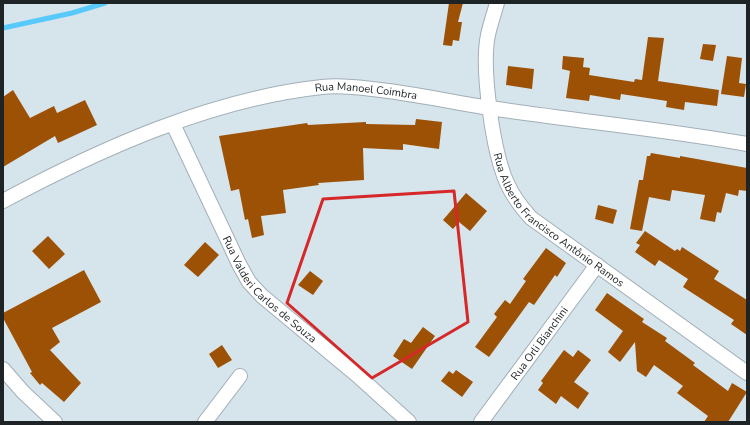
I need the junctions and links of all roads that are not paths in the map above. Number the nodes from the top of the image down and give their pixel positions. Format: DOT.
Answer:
graph roads {
  1 [pos="497,3"];
  2 [pos="490,108"];
  3 [pos="174,124"];
  4 [pos="747,144"];
  5 [pos="3,201"];
  6 [pos="597,265"];
  7 [pos="3,369"];
  8 [pos="747,373"];
  9 [pos="240,376"];
  10 [pos="55,422"];
  11 [pos="205,422"];
  12 [pos="409,422"];
  13 [pos="481,422"];
  1 -- 2 [label="street, Rua Alberto Francisco Antônio Ramos"];
  2 -- 3 [label="street, Rua Manoel Coimbra"];
  2 -- 4 [label="street, Rua Manoel Coimbra"];
  2 -- 6 [label="street, Rua Alberto Francisco Antônio Ramos"];
  3 -- 5 [label="street, Rua Manoel Coimbra"];
  3 -- 12 [label="street, Rua Valderi Carlos de Souza"];
  6 -- 8 [label="street, Rua Alberto Francisco Antônio Ramos"];
  6 -- 13 [label="street, Rua Orli Bianchini"];
  7 -- 10 [label="street"];
  9 -- 11 [label="street"];
}
